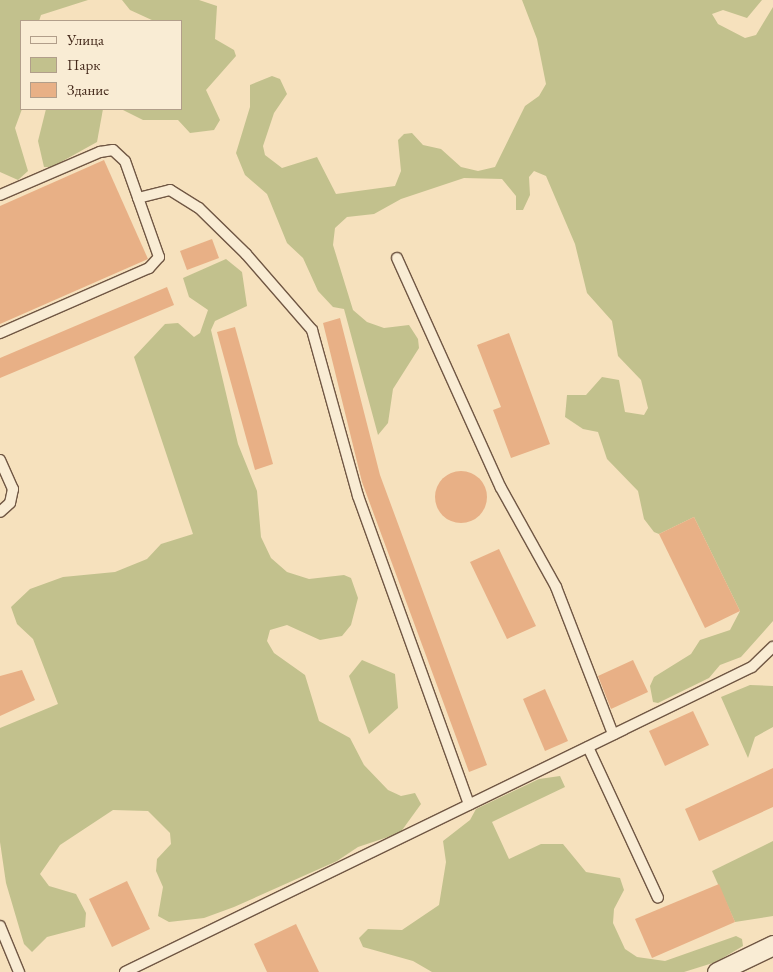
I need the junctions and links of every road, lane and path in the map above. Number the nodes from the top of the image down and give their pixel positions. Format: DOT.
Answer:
graph roads {
  1 [pos="0,195"];
  2 [pos="138,198"];
  3 [pos="397,258"];
  4 [pos="0,333"];
  5 [pos="0,460"];
  6 [pos="0,512"];
  7 [pos="773,647"];
  8 [pos="613,734"];
  9 [pos="588,747"];
  10 [pos="469,805"];
  11 [pos="658,898"];
  12 [pos="0,926"];
  13 [pos="773,945"];
  14 [pos="19,972"];
  15 [pos="125,972"];
  16 [pos="717,972"];
  1 -- 2 [label="lane"];
  2 -- 4 [label="lane"];
  2 -- 10 [label="lane"];
  3 -- 8 [label="lane"];
  5 -- 6 [label="lane"];
  7 -- 8 [label="lane"];
  8 -- 9 [label="lane"];
  9 -- 10 [label="lane"];
  9 -- 11 [label="lane"];
  10 -- 15 [label="lane"];
  12 -- 14 [label="lane"];
  13 -- 16 [label="street"];
}
